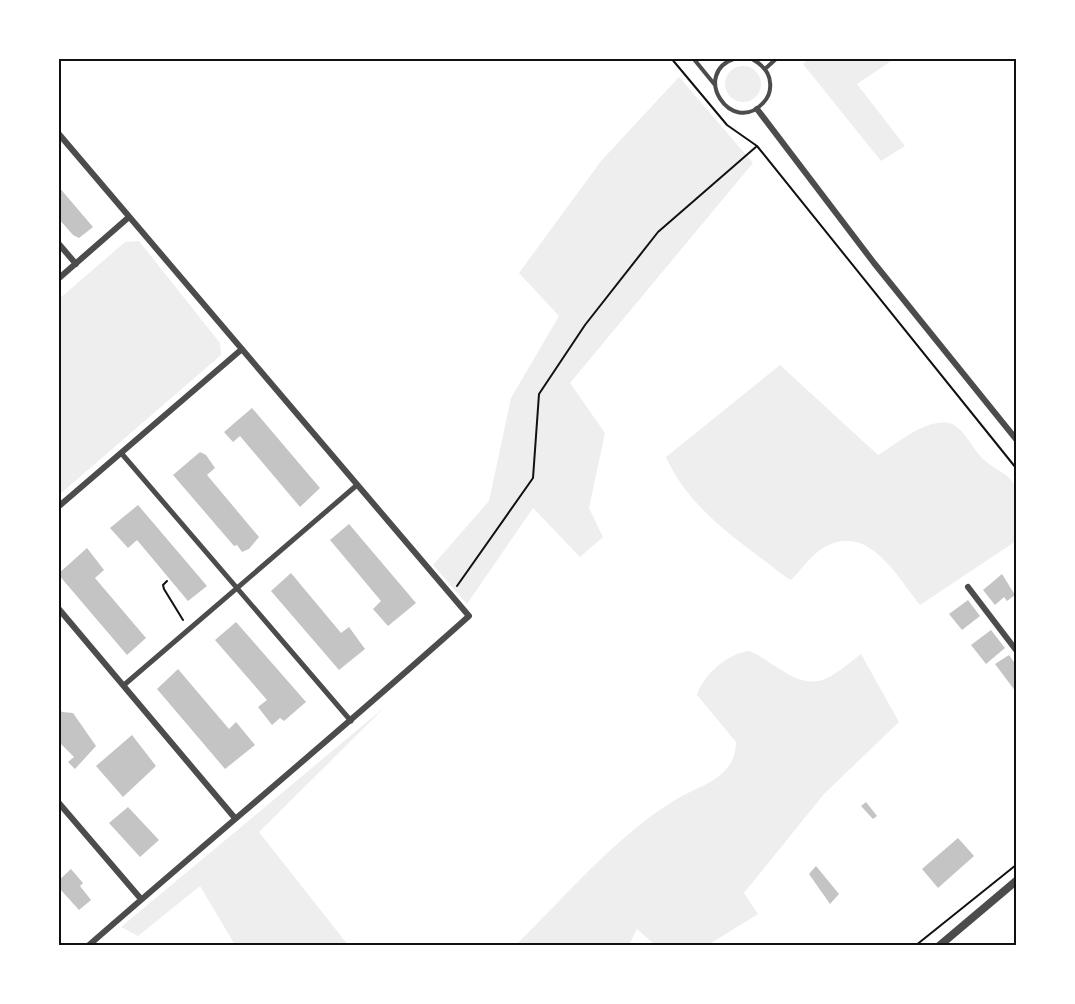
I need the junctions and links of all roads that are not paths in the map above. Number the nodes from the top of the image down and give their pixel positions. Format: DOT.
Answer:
graph roads {
  1 [pos="693,58"];
  2 [pos="736,58"];
  3 [pos="750,58"];
  4 [pos="777,58"];
  5 [pos="756,60"];
  6 [pos="765,69"];
  7 [pos="715,85"];
  8 [pos="757,109"];
  9 [pos="58,133"];
  10 [pos="129,217"];
  11 [pos="58,243"];
  12 [pos="76,264"];
  13 [pos="58,279"];
  14 [pos="242,349"];
  15 [pos="1017,439"];
  16 [pos="122,453"];
  17 [pos="357,485"];
  18 [pos="58,507"];
  19 [pos="968,587"];
  20 [pos="237,588"];
  21 [pos="58,608"];
  22 [pos="1017,650"];
  23 [pos="124,685"];
  24 [pos="351,721"];
  25 [pos="58,802"];
  26 [pos="234,817"];
  27 [pos="1017,881"];
  28 [pos="141,899"];
  29 [pos="88,945"];
  30 [pos="939,945"];
  1 -- 7 [label="lane"];
  2 -- 7 [label="lane"];
  3 -- 5 [label="lane"];
  4 -- 6 [label="lane"];
  5 -- 6 [label="lane"];
  6 -- 8 [label="lane"];
  7 -- 8 [label="lane"];
  8 -- 15 [label="street"];
  9 -- 10 [label="street"];
  10 -- 12 [label="street"];
  10 -- 14 [label="street"];
  11 -- 12 [label="street"];
  12 -- 13 [label="street"];
  14 -- 16 [label="street"];
  14 -- 17 [label="street"];
  16 -- 18 [label="street"];
  16 -- 20 [label="street"];
  17 -- 20 [label="street"];
  17 -- 24 [label="street"];
  19 -- 22 [label="street"];
  20 -- 23 [label="street"];
  20 -- 24 [label="street"];
  21 -- 23 [label="street"];
  23 -- 26 [label="street"];
  24 -- 26 [label="street"];
  25 -- 28 [label="street"];
  26 -- 28 [label="street"];
  27 -- 30 [label="street"];
  28 -- 29 [label="street"];
}
